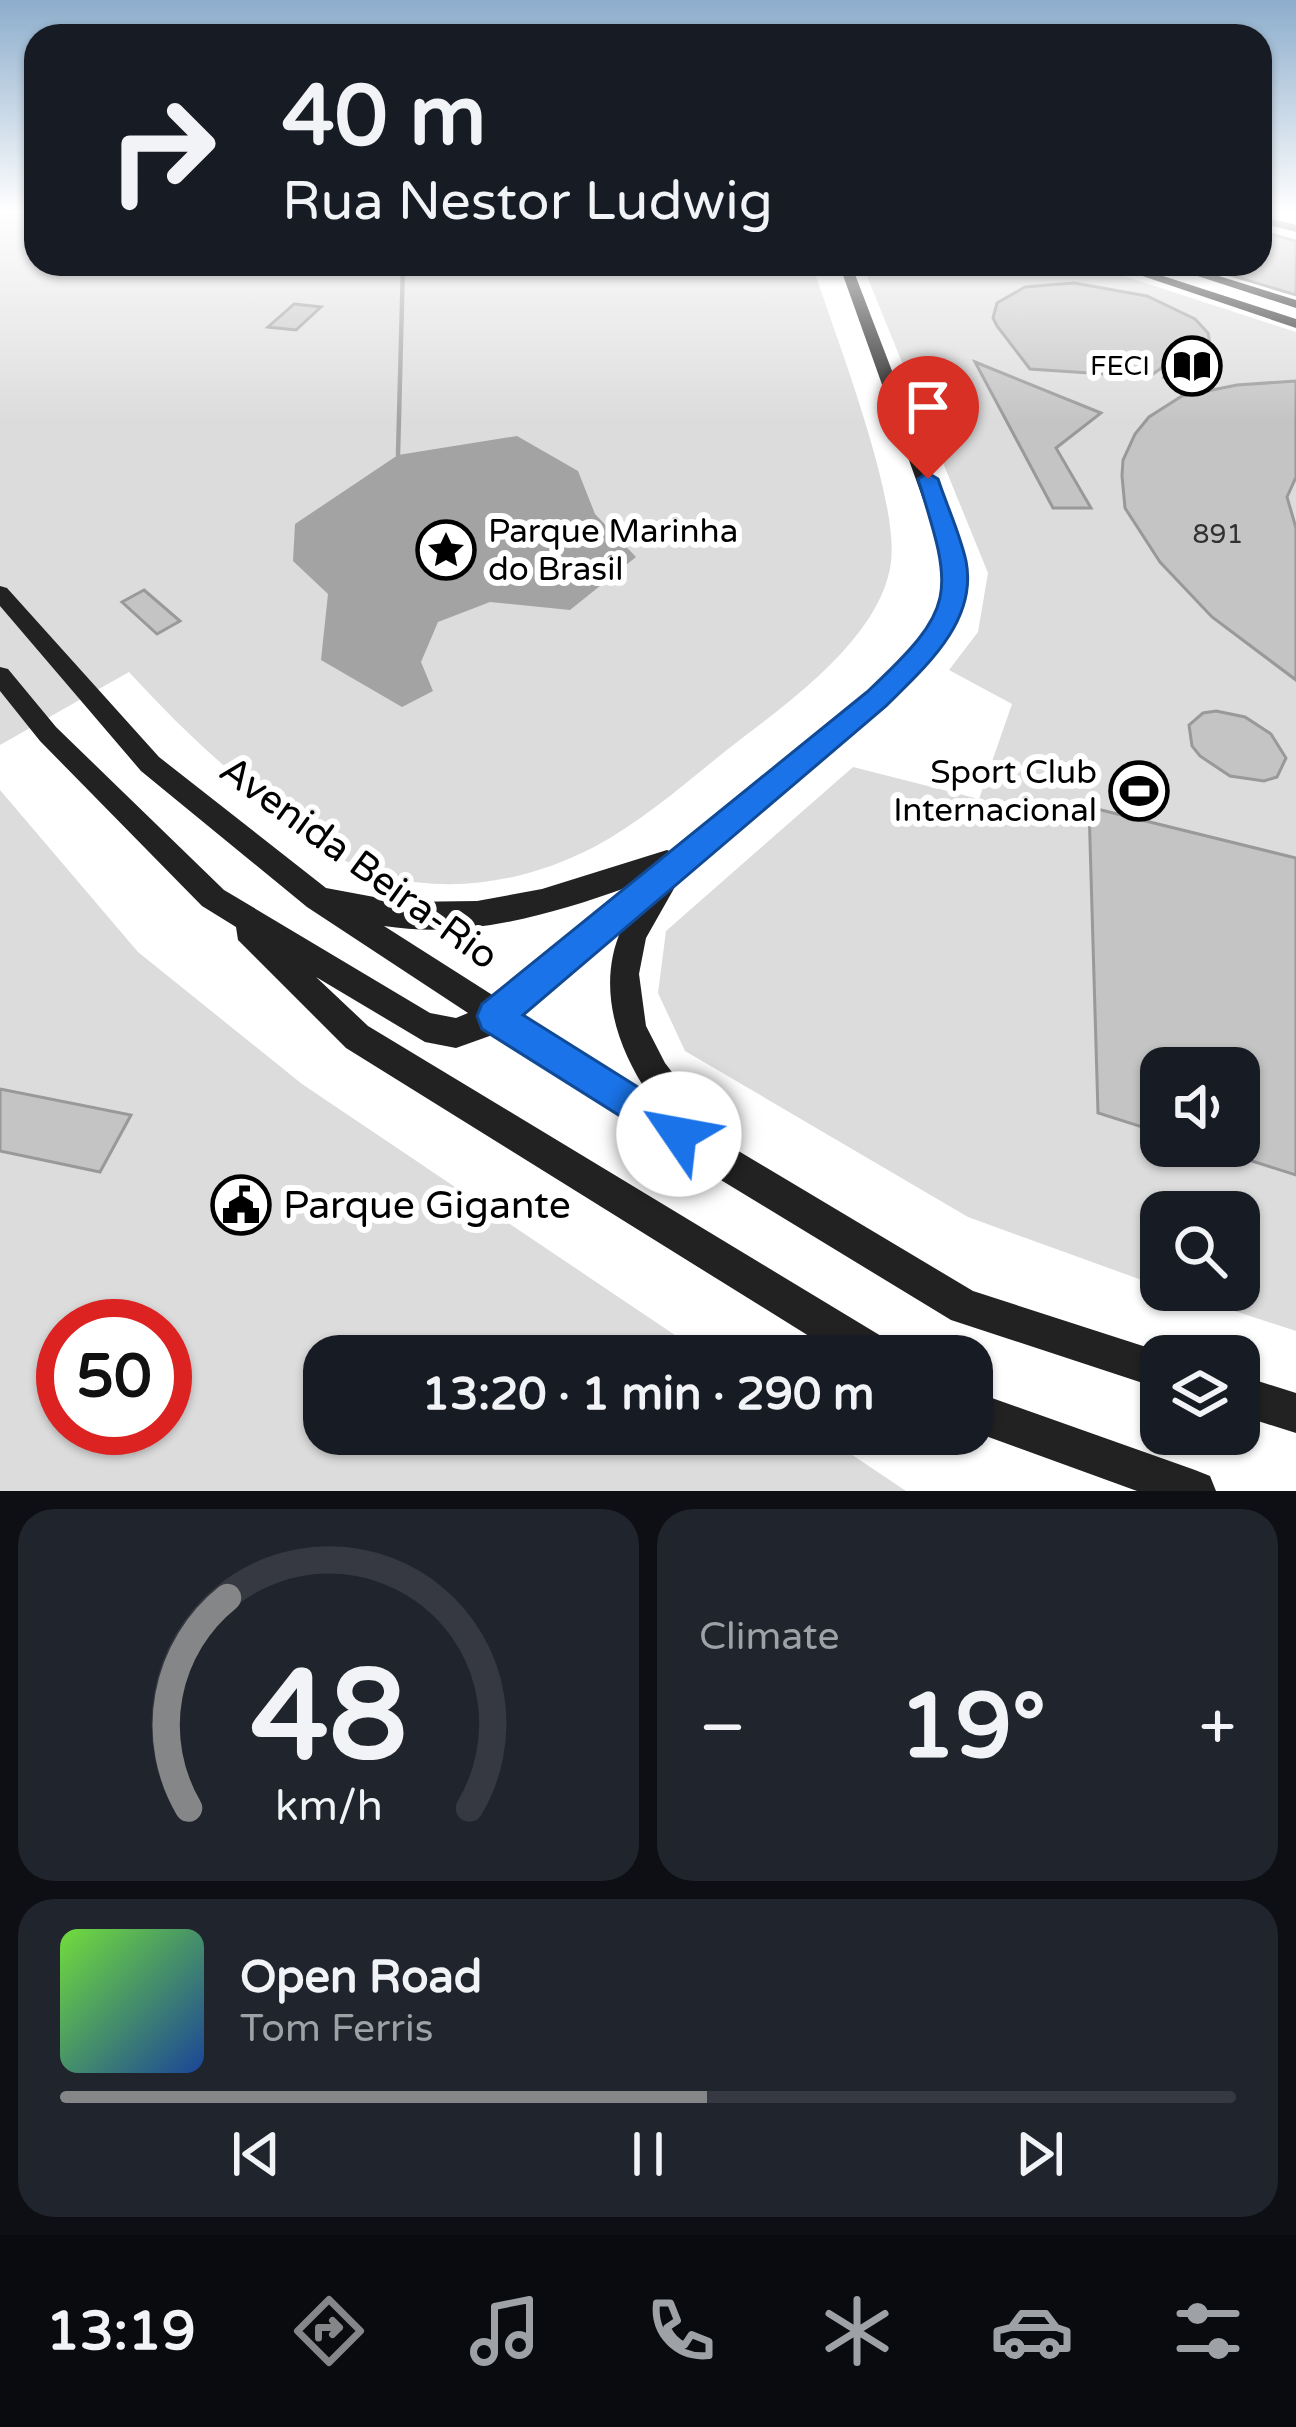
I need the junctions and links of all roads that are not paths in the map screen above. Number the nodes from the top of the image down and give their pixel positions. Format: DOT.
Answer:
graph roads {
  1 [pos="852,283"];
  2 [pos="1170,283"];
  3 [pos="1227,283"];
  4 [pos="1296,304"];
  5 [pos="1296,324"];
  6 [pos="0,593"];
  7 [pos="0,676"];
  8 [pos="681,858"];
  9 [pos="212,897"];
  10 [pos="316,898"];
  11 [pos="494,1016"];
  12 [pos="718,1159"];
  13 [pos="843,1335"];
  14 [pos="1140,1363"];
  15 [pos="1260,1402"];
  16 [pos="1296,1414"];
  17 [pos="993,1419"];
  18 [pos="1195,1491"];
  1 -- 8 [label="main road"];
  2 -- 5 [label="main road"];
  3 -- 4 [label="main road"];
  6 -- 10 [label="main road, Avenida Beira-Rio"];
  7 -- 9 [label="main road"];
  8 -- 10 [label="main road"];
  8 -- 11 [label="main road"];
  8 -- 12 [label="main road"];
  9 -- 11 [label="main road"];
  9 -- 13 [label="main road"];
  10 -- 11 [label="main road, Avenida Beira-Rio"];
  11 -- 12 [label="main road, Avenida Beira-Rio"];
  12 -- 14 [label="main road, Avenida Beira-Rio"];
  15 -- 16 [label="main road"];
  17 -- 18 [label="main road"];
}
